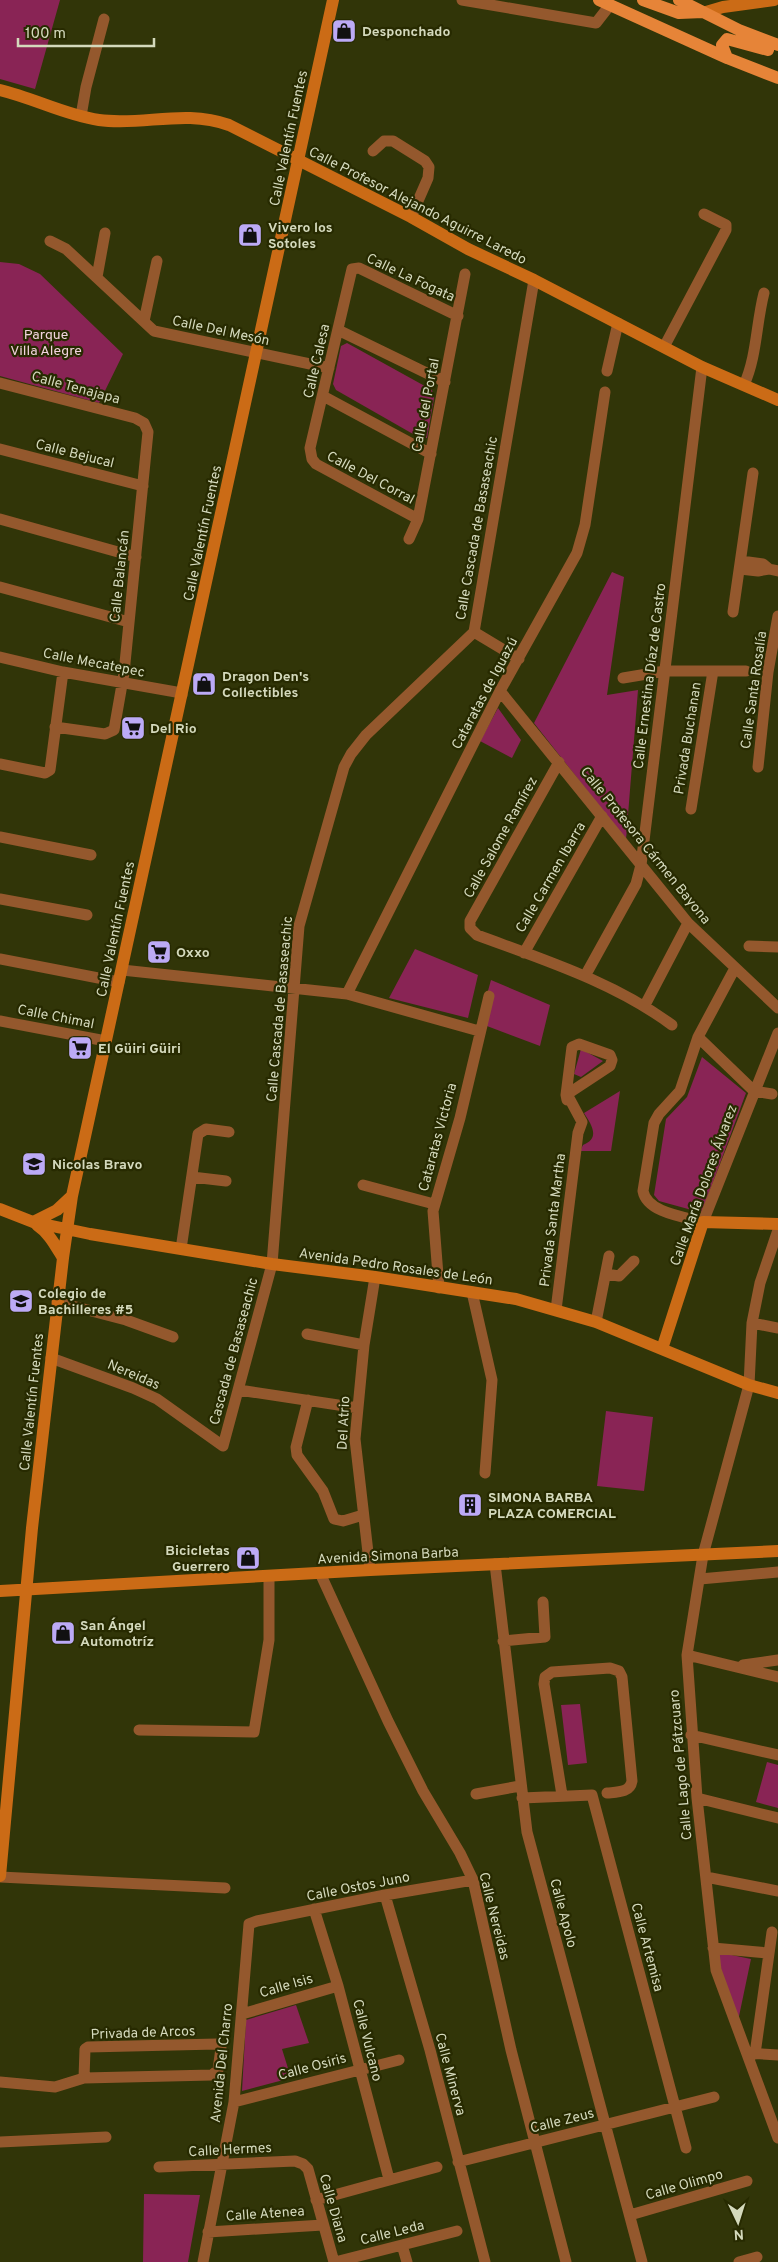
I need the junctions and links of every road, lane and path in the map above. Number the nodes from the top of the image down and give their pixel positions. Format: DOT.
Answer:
graph roads {
  1 [pos="333,0"];
  2 [pos="462,0"];
  3 [pos="643,0"];
  4 [pos="679,0"];
  5 [pos="773,0"];
  6 [pos="605,2"];
  7 [pos="722,4"];
  8 [pos="706,12"];
  9 [pos="104,19"];
  10 [pos="778,45"];
  11 [pos="778,50"];
  12 [pos="728,58"];
  13 [pos="778,78"];
  14 [pos="0,90"];
  15 [pos="81,116"];
  16 [pos="373,151"];
  17 [pos="299,161"];
  18 [pos="704,214"];
  19 [pos="411,217"];
  20 [pos="104,233"];
  21 [pos="50,241"];
  22 [pos="157,261"];
  23 [pos="352,269"];
  24 [pos="465,274"];
  25 [pos="97,278"];
  26 [pos="534,280"];
  27 [pos="764,293"];
  28 [pos="458,316"];
  29 [pos="144,321"];
  30 [pos="618,323"];
  31 [pos="338,330"];
  32 [pos="664,347"];
  33 [pos="257,353"];
  34 [pos="702,367"];
  35 [pos="329,368"];
  36 [pos="607,371"];
  37 [pos="445,382"];
  38 [pos="0,383"];
  39 [pos="744,385"];
  40 [pos="605,392"];
  41 [pos="323,396"];
  42 [pos="778,400"];
  43 [pos="144,423"];
  44 [pos="0,449"];
  45 [pos="431,454"];
  46 [pos="312,459"];
  47 [pos="753,474"];
  48 [pos="143,486"];
  49 [pos="0,518"];
  50 [pos="418,519"];
  51 [pos="409,539"];
  52 [pos="136,557"];
  53 [pos="740,565"];
  54 [pos="773,570"];
  55 [pos="0,587"];
  56 [pos="733,612"];
  57 [pos="778,616"];
  58 [pos="130,622"];
  59 [pos="474,632"];
  60 [pos="0,657"];
  61 [pos="519,659"];
  62 [pos="713,671"];
  63 [pos="746,671"];
  64 [pos="63,672"];
  65 [pos="665,672"];
  66 [pos="773,672"];
  67 [pos="623,678"];
  68 [pos="121,683"];
  69 [pos="500,692"];
  70 [pos="182,695"];
  71 [pos="55,727"];
  72 [pos="560,762"];
  73 [pos="0,764"];
  74 [pos="758,767"];
  75 [pos="691,809"];
  76 [pos="602,816"];
  77 [pos="0,837"];
  78 [pos="91,855"];
  79 [pos="641,865"];
  80 [pos="0,899"];
  81 [pos="87,915"];
  82 [pos="688,923"];
  83 [pos="750,946"];
  84 [pos="778,947"];
  85 [pos="524,953"];
  86 [pos="0,959"];
  87 [pos="735,968"];
  88 [pos="120,976"];
  89 [pos="585,976"];
  90 [pos="296,988"];
  91 [pos="347,994"];
  92 [pos="489,996"];
  93 [pos="645,1005"];
  94 [pos="778,1008"];
  95 [pos="0,1021"];
  96 [pos="672,1025"];
  97 [pos="479,1031"];
  98 [pos="778,1033"];
  99 [pos="698,1037"];
  100 [pos="106,1041"];
  101 [pos="754,1091"];
  102 [pos="566,1094"];
  103 [pos="772,1094"];
  104 [pos="229,1132"];
  105 [pos="192,1177"];
  106 [pos="226,1181"];
  107 [pos="363,1185"];
  108 [pos="72,1200"];
  109 [pos="434,1204"];
  110 [pos="0,1209"];
  111 [pos="33,1222"];
  112 [pos="703,1222"];
  113 [pos="778,1224"];
  114 [pos="67,1230"];
  115 [pos="778,1230"];
  116 [pos="90,1234"];
  117 [pos="181,1249"];
  118 [pos="609,1256"];
  119 [pos="63,1258"];
  120 [pos="634,1262"];
  121 [pos="272,1264"];
  122 [pos="606,1274"];
  123 [pos="374,1277"];
  124 [pos="439,1288"];
  125 [pos="472,1292"];
  126 [pos="58,1302"];
  127 [pos="556,1310"];
  128 [pos="596,1322"];
  129 [pos="752,1323"];
  130 [pos="778,1328"];
  131 [pos="307,1334"];
  132 [pos="173,1337"];
  133 [pos="364,1345"];
  134 [pos="662,1350"];
  135 [pos="52,1358"];
  136 [pos="749,1385"];
  137 [pos="238,1390"];
  138 [pos="778,1393"];
  139 [pos="308,1400"];
  140 [pos="358,1408"];
  141 [pos="222,1446"];
  142 [pos="484,1473"];
  143 [pos="363,1515"];
  144 [pos="778,1551"];
  145 [pos="703,1554"];
  146 [pos="495,1564"];
  147 [pos="370,1570"];
  148 [pos="778,1572"];
  149 [pos="320,1573"];
  150 [pos="269,1576"];
  151 [pos="700,1578"];
  152 [pos="26,1590"];
  153 [pos="0,1591"];
  154 [pos="543,1602"];
  155 [pos="504,1641"];
  156 [pos="687,1655"];
  157 [pos="778,1660"];
  158 [pos="735,1666"];
  159 [pos="778,1677"];
  160 [pos="139,1730"];
  161 [pos="691,1734"];
  162 [pos="778,1754"];
  163 [pos="521,1792"];
  164 [pos="607,1793"];
  165 [pos="476,1794"];
  166 [pos="562,1795"];
  167 [pos="697,1798"];
  168 [pos="778,1818"];
  169 [pos="0,1876"];
  170 [pos="706,1877"];
  171 [pos="473,1880"];
  172 [pos="225,1888"];
  173 [pos="778,1891"];
  174 [pos="385,1895"];
  175 [pos="314,1909"];
  176 [pos="249,1924"];
  177 [pos="772,1932"];
  178 [pos="713,1948"];
  179 [pos="768,1953"];
  180 [pos="338,1986"];
  181 [pos="242,2014"];
  182 [pos="752,2054"];
  183 [pos="778,2055"];
  184 [pos="399,2060"];
  185 [pos="359,2069"];
  186 [pos="84,2078"];
  187 [pos="0,2082"];
  188 [pos="714,2097"];
  189 [pos="234,2102"];
  190 [pos="674,2107"];
  191 [pos="606,2125"];
  192 [pos="777,2130"];
  193 [pos="106,2137"];
  194 [pos="0,2142"];
  195 [pos="534,2142"];
  196 [pos="686,2148"];
  197 [pos="458,2162"];
  198 [pos="222,2164"];
  199 [pos="303,2164"];
  200 [pos="159,2167"];
  201 [pos="437,2167"];
  202 [pos="390,2179"];
  203 [pos="747,2181"];
  204 [pos="316,2200"];
  205 [pos="630,2215"];
  206 [pos="323,2225"];
  207 [pos="457,2231"];
  208 [pos="208,2232"];
  209 [pos="402,2245"];
  210 [pos="757,2257"];
  211 [pos="203,2262"];
  212 [pos="334,2262"];
  213 [pos="407,2262"];
  214 [pos="485,2262"];
  215 [pos="566,2262"];
  216 [pos="642,2262"];
  217 [pos="739,2262"];
  1 -- 17 [label="street, Calle Valentín Fuentes"];
  2 -- 6 [label="street"];
  3 -- 8 [label="main road"];
  4 -- 8 [label="main road"];
  5 -- 7 [label="street"];
  6 -- 12 [label="main road"];
  7 -- 8 [label="street"];
  8 -- 10 [label="main road"];
  9 -- 15 [label="street"];
  11 -- 12 [label="main road"];
  12 -- 13 [label="main road"];
  14 -- 15 [label="street, Calle Profesor Alejando Aguirre Laredo"];
  15 -- 17 [label="street, Calle Profesor Alejando Aguirre Laredo"];
  16 -- 19 [label="street"];
  17 -- 19 [label="street, Calle Profesor Alejando Aguirre Laredo"];
  17 -- 33 [label="street, Calle Valentín Fuentes"];
  18 -- 32 [label="street"];
  19 -- 26 [label="street, Calle Profesor Alejando Aguirre Laredo"];
  20 -- 25 [label="street"];
  21 -- 25 [label="street, Calle Del Mesón"];
  22 -- 29 [label="street"];
  23 -- 28 [label="street, Calle La Fogata"];
  23 -- 31 [label="street, Calle Calesa"];
  24 -- 28 [label="street, Calle del Portal"];
  25 -- 29 [label="street, Calle Del Mesón"];
  26 -- 30 [label="street, Calle Profesor Alejando Aguirre Laredo"];
  26 -- 59 [label="street, Calle Cascada de Basaseachic"];
  27 -- 39 [label="street"];
  28 -- 37 [label="street, Calle del Portal"];
  29 -- 33 [label="street, Calle Del Mesón"];
  30 -- 32 [label="street, Calle Profesor Alejando Aguirre Laredo"];
  30 -- 36 [label="street"];
  31 -- 35 [label="street, Calle Calesa"];
  31 -- 37 [label="street"];
  32 -- 34 [label="street, Calle Profesor Alejando Aguirre Laredo"];
  33 -- 35 [label="street, Calle Del Mesón"];
  33 -- 70 [label="street, Calle Valentín Fuentes"];
  34 -- 39 [label="street, Calle Profesor Alejando Aguirre Laredo"];
  34 -- 65 [label="street, Calle Ernestina Díaz de Castro"];
  35 -- 41 [label="street, Calle Calesa"];
  37 -- 45 [label="street, Calle del Portal"];
  38 -- 43 [label="street, Calle Tenajapa"];
  39 -- 42 [label="street, Calle Profesor Alejando Aguirre Laredo"];
  40 -- 61 [label="street, Cataratas de Iguazú"];
  41 -- 45 [label="street"];
  41 -- 46 [label="street, Calle Calesa"];
  43 -- 48 [label="street, Calle Balancán"];
  44 -- 48 [label="street, Calle Bejucal"];
  45 -- 50 [label="street, Calle del Portal"];
  46 -- 50 [label="street, Calle Del Corral"];
  47 -- 53 [label="street"];
  48 -- 52 [label="street, Calle Balancán"];
  49 -- 52 [label="street"];
  50 -- 51 [label="street, Calle del Portal"];
  52 -- 58 [label="street, Calle Balancán"];
  53 -- 54 [label="street"];
  53 -- 56 [label="street"];
  55 -- 58 [label="street"];
  57 -- 66 [label="street, Calle Santa Rosalía"];
  58 -- 68 [label="street, Calle Balancán"];
  59 -- 61 [label="street"];
  59 -- 90 [label="street, Calle Cascada de Basaseachic"];
  60 -- 64 [label="street, Calle Mecatepec"];
  61 -- 69 [label="street, Cataratas de Iguazú"];
  62 -- 63 [label="street"];
  62 -- 65 [label="street"];
  62 -- 75 [label="street, Privada Buchanan"];
  64 -- 68 [label="street, Calle Mecatepec"];
  64 -- 71 [label="street"];
  65 -- 67 [label="street"];
  65 -- 79 [label="street, Calle Ernestina Díaz de Castro"];
  66 -- 74 [label="street, Calle Santa Rosalía"];
  68 -- 70 [label="street, Calle Mecatepec"];
  68 -- 71 [label="street, Calle Balancán"];
  69 -- 72 [label="street, Calle Profesora Cármen Bayona"];
  69 -- 91 [label="street, Cataratas de Iguazú"];
  70 -- 88 [label="street, Calle Valentín Fuentes"];
  71 -- 73 [label="street"];
  72 -- 76 [label="street, Calle Profesora Cármen Bayona"];
  72 -- 85 [label="street, Calle Salome Ramírez"];
  76 -- 79 [label="street, Calle Profesora Cármen Bayona"];
  76 -- 85 [label="street, Calle Carmen Ibarra"];
  77 -- 78 [label="street"];
  79 -- 82 [label="street, Calle Profesora Cármen Bayona"];
  79 -- 89 [label="street, Calle Ernestina Díaz de Castro"];
  80 -- 81 [label="street"];
  82 -- 87 [label="street, Calle Profesora Cármen Bayona"];
  82 -- 93 [label="street"];
  83 -- 84 [label="street"];
  85 -- 89 [label="street"];
  86 -- 88 [label="street"];
  87 -- 94 [label="street, Calle Profesora Cármen Bayona"];
  87 -- 99 [label="street"];
  88 -- 90 [label="street"];
  88 -- 100 [label="street, Calle Valentín Fuentes"];
  89 -- 93 [label="street"];
  90 -- 91 [label="street"];
  90 -- 121 [label="street, Calle Cascada de Basaseachic"];
  91 -- 97 [label="street"];
  92 -- 97 [label="street, Cataratas Victoria"];
  93 -- 96 [label="street"];
  95 -- 100 [label="street, Calle Chimal"];
  97 -- 109 [label="street, Cataratas Victoria"];
  98 -- 101 [label="street, Calle María Dolores Álvarez"];
  99 -- 101 [label="street"];
  99 -- 112 [label="street"];
  100 -- 108 [label="street, Calle Valentín Fuentes"];
  101 -- 103 [label="street"];
  101 -- 112 [label="street, Calle María Dolores Álvarez"];
  102 -- 102 [label="street"];
  102 -- 127 [label="street, Privada Santa Martha"];
  104 -- 105 [label="street"];
  105 -- 106 [label="street"];
  105 -- 117 [label="street"];
  107 -- 109 [label="street"];
  108 -- 111 [label="street"];
  108 -- 114 [label="street, Calle Valentín Fuentes"];
  108 -- 116 [label="street"];
  109 -- 124 [label="street, Cataratas Victoria"];
  110 -- 111 [label="street, Avenida Pedro Rosales de León"];
  111 -- 114 [label="street, Avenida Pedro Rosales de León"];
  111 -- 119 [label="street"];
  112 -- 113 [label="street"];
  112 -- 134 [label="street, Calle María Dolores Álvarez"];
  114 -- 116 [label="street, Avenida Pedro Rosales de León"];
  114 -- 119 [label="street, Calle Valentín Fuentes"];
  115 -- 129 [label="street, Calle Lago de Pátzcuaro"];
  116 -- 117 [label="street, Avenida Pedro Rosales de León"];
  117 -- 121 [label="street, Avenida Pedro Rosales de León"];
  118 -- 122 [label="street"];
  119 -- 126 [label="street, Calle Valentín Fuentes"];
  120 -- 122 [label="street"];
  121 -- 123 [label="street, Avenida Pedro Rosales de León"];
  121 -- 137 [label="street, Cascada de Basaseachic"];
  122 -- 128 [label="street"];
  123 -- 124 [label="street, Avenida Pedro Rosales de León"];
  123 -- 133 [label="street, Del Atrio"];
  124 -- 125 [label="street, Avenida Pedro Rosales de León"];
  125 -- 127 [label="street, Avenida Pedro Rosales de León"];
  125 -- 142 [label="street"];
  126 -- 132 [label="street"];
  126 -- 135 [label="street, Calle Valentín Fuentes"];
  127 -- 128 [label="street, Avenida Pedro Rosales de León"];
  128 -- 134 [label="street, Avenida Pedro Rosales de León"];
  129 -- 130 [label="street"];
  129 -- 136 [label="street, Calle Lago de Pátzcuaro"];
  131 -- 133 [label="street"];
  133 -- 140 [label="street, Del Atrio"];
  134 -- 136 [label="street, Avenida Pedro Rosales de León"];
  135 -- 141 [label="street, Nereidas"];
  135 -- 152 [label="street, Calle Valentín Fuentes"];
  136 -- 138 [label="street, Avenida Pedro Rosales de León"];
  136 -- 145 [label="street, Calle Lago de Pátzcuaro"];
  137 -- 139 [label="street"];
  137 -- 141 [label="street, Cascada de Basaseachic"];
  139 -- 140 [label="street"];
  139 -- 143 [label="street"];
  140 -- 143 [label="street, Del Atrio"];
  143 -- 147 [label="street, Del Atrio"];
  144 -- 145 [label="street, Avenida Simona Barba"];
  145 -- 146 [label="street, Avenida Simona Barba"];
  145 -- 151 [label="street, Calle Lago de Pátzcuaro"];
  146 -- 147 [label="street, Avenida Simona Barba"];
  146 -- 155 [label="street, Calle Apolo"];
  147 -- 149 [label="street, Avenida Simona Barba"];
  148 -- 151 [label="street"];
  149 -- 150 [label="street, Avenida Simona Barba"];
  149 -- 171 [label="street, Calle Nereidas"];
  150 -- 152 [label="street, Avenida Simona Barba"];
  150 -- 160 [label="street"];
  151 -- 156 [label="street, Calle Lago de Pátzcuaro"];
  152 -- 153 [label="street, Avenida Simona Barba"];
  152 -- 169 [label="street, Calle Valentín Fuentes"];
  154 -- 155 [label="street"];
  155 -- 163 [label="street, Calle Apolo"];
  156 -- 158 [label="street"];
  156 -- 161 [label="street, Calle Lago de Pátzcuaro"];
  157 -- 158 [label="street"];
  158 -- 159 [label="street"];
  161 -- 162 [label="street"];
  161 -- 167 [label="street, Calle Lago de Pátzcuaro"];
  163 -- 165 [label="street"];
  163 -- 166 [label="street"];
  163 -- 191 [label="street, Calle Apolo"];
  164 -- 166 [label="street"];
  166 -- 190 [label="street, Calle Artemisa"];
  167 -- 168 [label="street"];
  167 -- 170 [label="street, Calle Lago de Pátzcuaro"];
  169 -- 172 [label="street"];
  170 -- 173 [label="street"];
  170 -- 178 [label="street, Calle Lago de Pátzcuaro"];
  171 -- 174 [label="street, Calle Ostos Juno"];
  171 -- 195 [label="street, Calle Nereidas"];
  174 -- 175 [label="street, Calle Ostos Juno"];
  174 -- 197 [label="street, Calle Minerva"];
  175 -- 176 [label="street, Calle Ostos Juno"];
  175 -- 180 [label="street, Calle Vulcano"];
  176 -- 181 [label="street, Avenida Del Charro"];
  177 -- 179 [label="street"];
  178 -- 179 [label="street"];
  178 -- 182 [label="street, Calle Lago de Pátzcuaro"];
  179 -- 182 [label="street"];
  180 -- 181 [label="street, Calle Isis"];
  180 -- 185 [label="street, Calle Vulcano"];
  181 -- 189 [label="street, Avenida Del Charro"];
  182 -- 183 [label="street"];
  182 -- 192 [label="street, Calle Lago de Pátzcuaro"];
  184 -- 185 [label="street, Calle Osiris"];
  185 -- 189 [label="street, Calle Osiris"];
  185 -- 202 [label="street, Calle Vulcano"];
  186 -- 186 [label="street, Privada de Arcos"];
  186 -- 187 [label="street, Privada de Arcos"];
  188 -- 190 [label="street, Calle Zeus"];
  189 -- 198 [label="street, Avenida Del Charro"];
  190 -- 191 [label="street, Calle Zeus"];
  190 -- 196 [label="street, Calle Artemisa"];
  191 -- 195 [label="street, Calle Zeus"];
  191 -- 205 [label="street, Calle Apolo"];
  193 -- 194 [label="street"];
  195 -- 197 [label="street, Calle Zeus"];
  195 -- 215 [label="street, Calle Nereidas"];
  197 -- 214 [label="street, Calle Minerva"];
  198 -- 199 [label="street, Calle Hermes"];
  198 -- 200 [label="street, Calle Hermes"];
  198 -- 208 [label="street, Avenida Del Charro"];
  199 -- 204 [label="street, Calle Diana"];
  201 -- 202 [label="street"];
  202 -- 204 [label="street"];
  203 -- 205 [label="street, Calle Olimpo"];
  204 -- 206 [label="street, Calle Diana"];
  205 -- 216 [label="street, Calle Apolo"];
  206 -- 208 [label="street, Calle Atenea"];
  206 -- 212 [label="street, Calle Diana"];
  207 -- 209 [label="street, Calle Leda"];
  208 -- 211 [label="street, Avenida Del Charro"];
  209 -- 212 [label="street, Calle Leda"];
  209 -- 213 [label="street"];
  210 -- 217 [label="street"];
}
